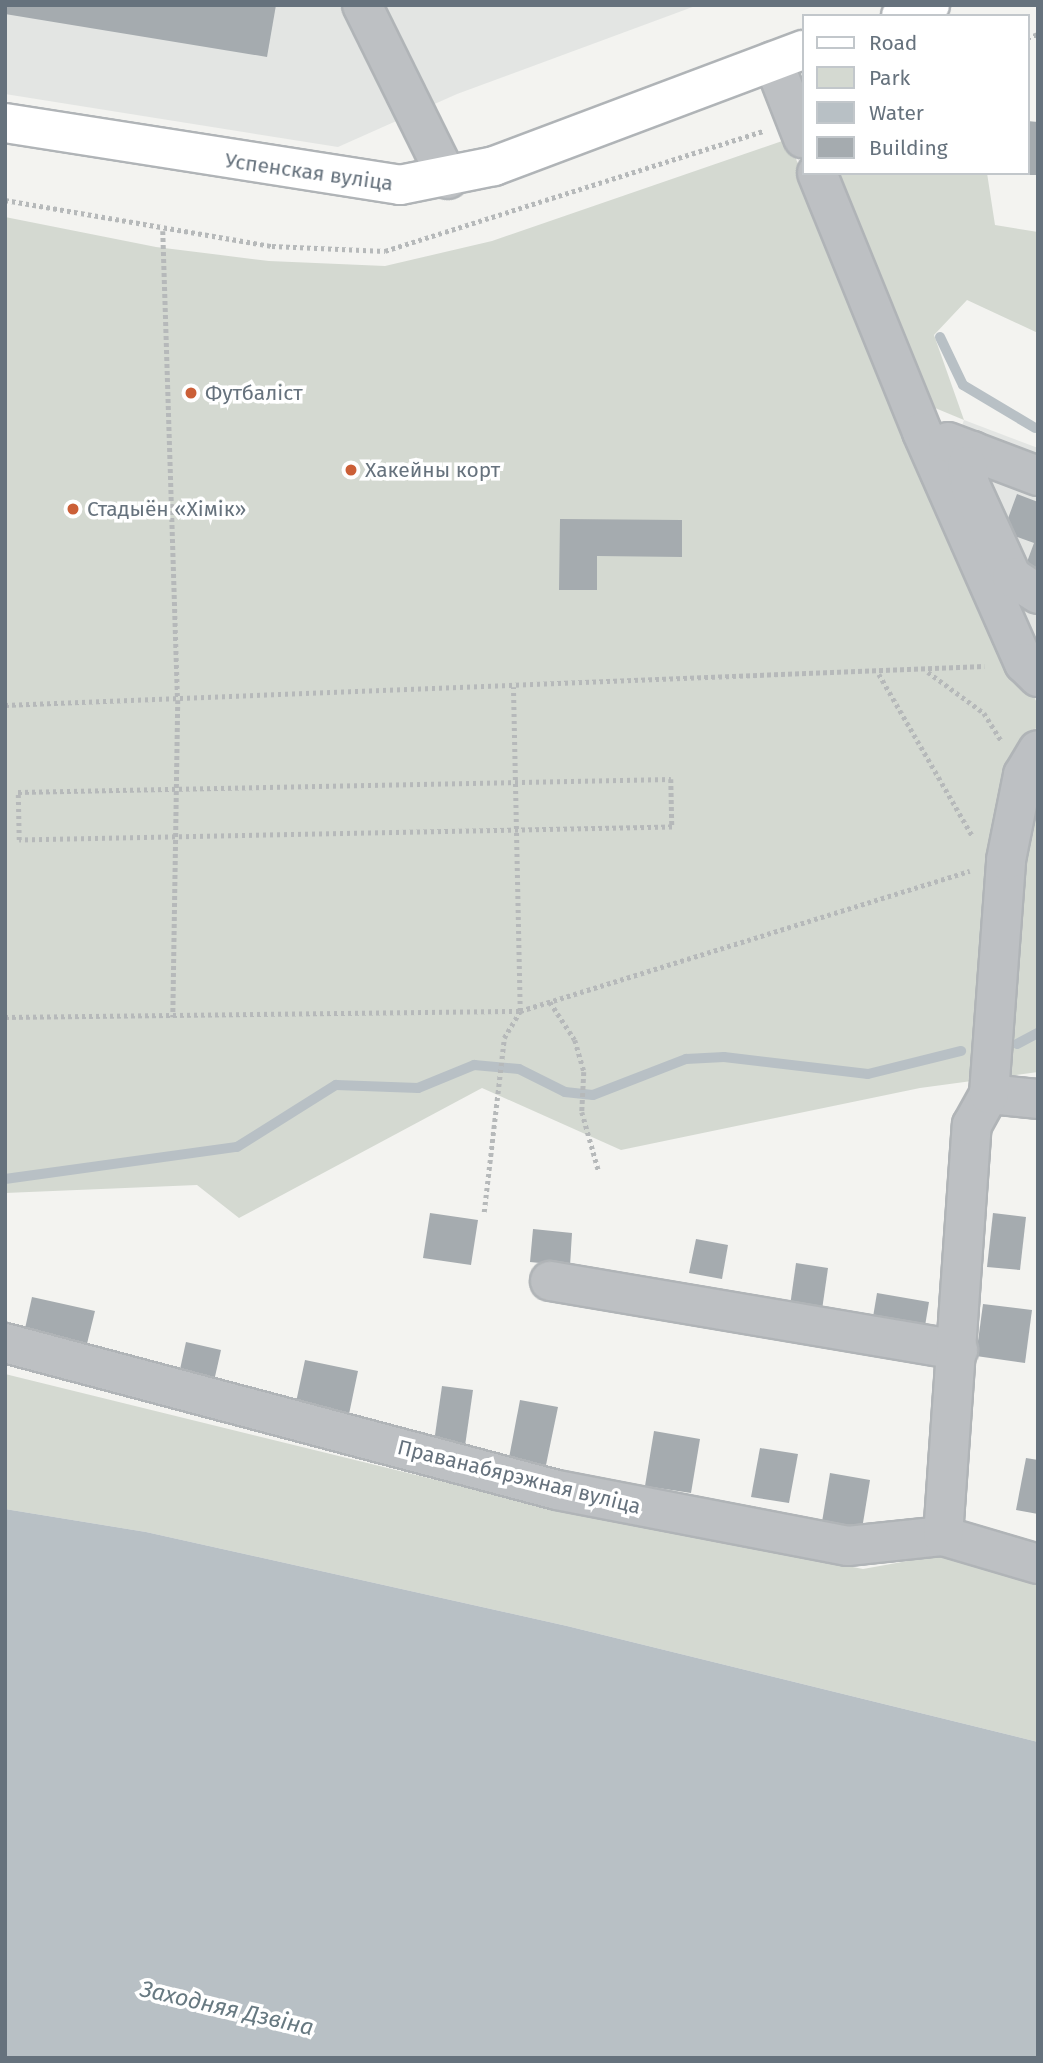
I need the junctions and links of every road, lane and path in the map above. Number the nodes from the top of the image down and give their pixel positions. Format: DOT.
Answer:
graph roads {
  1 [pos="362,5"];
  2 [pos="930,5"];
  3 [pos="906,14"];
  4 [pos="788,56"];
  5 [pos="5,123"];
  6 [pos="802,133"];
  7 [pos="818,175"];
  8 [pos="447,179"];
  9 [pos="5,200"];
  10 [pos="922,432"];
  11 [pos="973,452"];
  12 [pos="1038,475"];
  13 [pos="1038,594"];
  14 [pos="1033,669"];
  15 [pos="927,672"];
  16 [pos="879,674"];
  17 [pos="513,687"];
  18 [pos="178,700"];
  19 [pos="5,705"];
  20 [pos="1031,763"];
  21 [pos="515,782"];
  22 [pos="176,789"];
  23 [pos="517,831"];
  24 [pos="176,837"];
  25 [pos="997,862"];
  26 [pos="550,1002"];
  27 [pos="520,1011"];
  28 [pos="5,1017"];
  29 [pos="173,1017"];
  30 [pos="989,1094"];
  31 [pos="1038,1099"];
  32 [pos="600,1172"];
  33 [pos="484,1212"];
  34 [pos="550,1280"];
  35 [pos="5,1343"];
  36 [pos="958,1350"];
  37 [pos="943,1536"];
  38 [pos="1038,1564"];
  1 -- 8 [label="street"];
  2 -- 3 [label="main road"];
  4 -- 6 [label="street"];
  4 -- 8 [label="main road, Успенская вуліца"];
  5 -- 8 [label="main road, Успенская вуліца"];
  7 -- 10 [label="street"];
  9 -- 18 [label="path"];
  10 -- 11 [label="street"];
  10 -- 14 [label="street"];
  11 -- 12 [label="street"];
  11 -- 13 [label="street"];
  14 -- 15 [label="path"];
  15 -- 16 [label="path"];
  15 -- 20 [label="path"];
  16 -- 17 [label="path"];
  16 -- 25 [label="path"];
  17 -- 18 [label="path"];
  17 -- 21 [label="path"];
  18 -- 19 [label="path"];
  18 -- 22 [label="path"];
  20 -- 25 [label="street"];
  21 -- 22 [label="path"];
  21 -- 23 [label="path"];
  21 -- 23 [label="path"];
  22 -- 24 [label="path"];
  22 -- 24 [label="path"];
  23 -- 24 [label="path"];
  23 -- 27 [label="path"];
  24 -- 29 [label="path"];
  25 -- 26 [label="path"];
  25 -- 30 [label="street"];
  26 -- 27 [label="path"];
  26 -- 32 [label="path"];
  27 -- 29 [label="path"];
  27 -- 33 [label="path"];
  28 -- 29 [label="path"];
  30 -- 31 [label="street"];
  30 -- 36 [label="street"];
  34 -- 36 [label="street"];
  35 -- 37 [label="street, Праванабярэжная вуліца"];
  36 -- 37 [label="street"];
  37 -- 38 [label="street, Праванабярэжная вуліца"];
}
